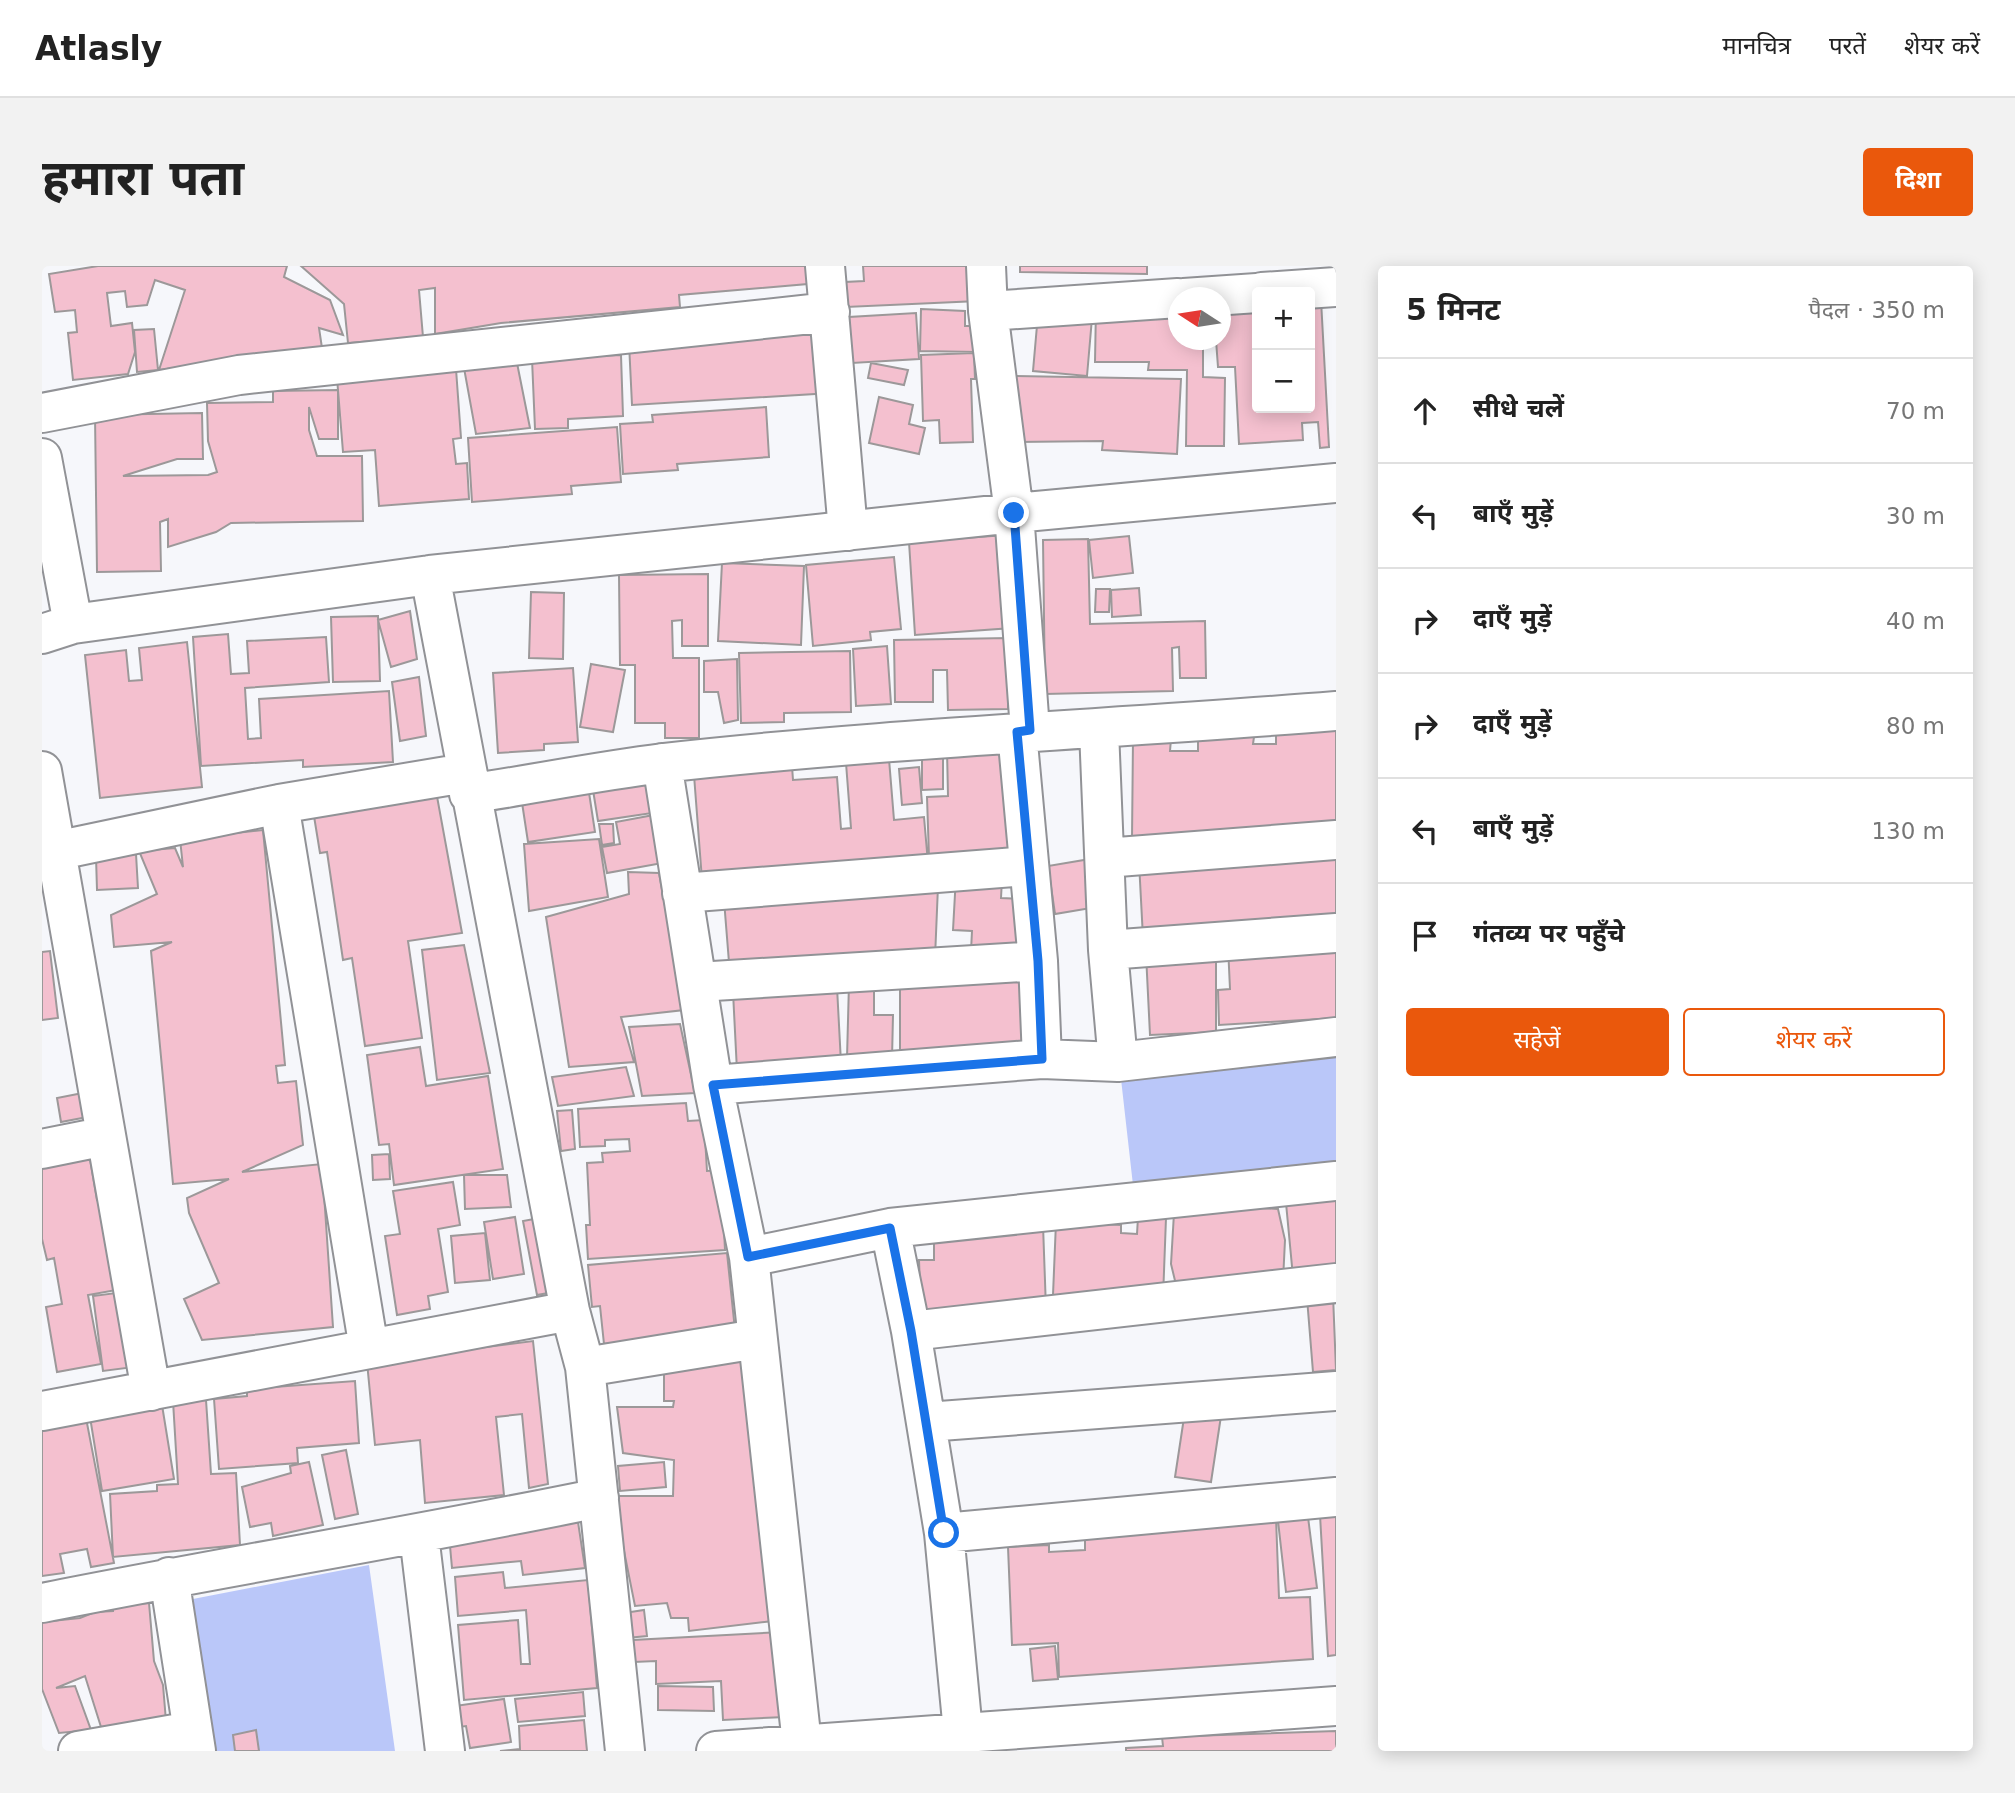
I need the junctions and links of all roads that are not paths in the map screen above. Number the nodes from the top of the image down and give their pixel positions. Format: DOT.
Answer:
graph roads {
  1 [pos="825,266"];
  2 [pos="986,266"];
  3 [pos="1336,287"];
  4 [pos="1315,288"];
  5 [pos="1252,293"];
  6 [pos="1231,294"];
  7 [pos="1168,299"];
  8 [pos="988,311"];
  9 [pos="830,312"];
  10 [pos="42,413"];
  11 [pos="42,458"];
  12 [pos="1336,483"];
  13 [pos="1014,513"];
  14 [pos="848,531"];
  15 [pos="430,576"];
  16 [pos="58,629"];
  17 [pos="1336,711"];
  18 [pos="1099,730"];
  19 [pos="1024,731"];
  20 [pos="662,763"];
  21 [pos="42,771"];
  22 [pos="467,784"];
  23 [pos="279,804"];
  24 [pos="1336,839"];
  25 [pos="55,851"];
  26 [pos="1105,859"];
  27 [pos="1027,866"];
  28 [pos="682,892"];
  29 [pos="1336,933"];
  30 [pos="1108,950"];
  31 [pos="1038,961"];
  32 [pos="697,982"];
  33 [pos="1336,1037"];
  34 [pos="1042,1059"];
  35 [pos="1118,1062"];
  36 [pos="713,1085"];
  37 [pos="106,1136"];
  38 [pos="42,1149"];
  39 [pos="1336,1181"];
  40 [pos="890,1228"];
  41 [pos="748,1257"];
  42 [pos="1336,1283"];
  43 [pos="570,1311"];
  44 [pos="911,1331"];
  45 [pos="757,1339"];
  46 [pos="369,1349"];
  47 [pos="584,1367"];
  48 [pos="151,1391"];
  49 [pos="1336,1391"];
  50 [pos="42,1411"];
  51 [pos="927,1422"];
  52 [pos="1336,1497"];
  53 [pos="599,1498"];
  54 [pos="944,1533"];
  55 [pos="419,1535"];
  56 [pos="169,1577"];
  57 [pos="42,1603"];
  58 [pos="1336,1706"];
  59 [pos="963,1732"];
  60 [pos="1069,1738"];
  61 [pos="195,1741"];
  62 [pos="802,1744"];
  63 [pos="78,1751"];
  64 [pos="445,1751"];
  65 [pos="625,1751"];
  66 [pos="716,1751"];
  1 -- 9 [label="street"];
  2 -- 8 [label="street"];
  3 -- 4 [label="street"];
  5 -- 6 [label="street"];
  7 -- 8 [label="street"];
  8 -- 13 [label="street"];
  9 -- 10 [label="street"];
  9 -- 14 [label="street"];
  11 -- 16 [label="street"];
  12 -- 13 [label="street"];
  13 -- 14 [label="street"];
  13 -- 19 [label="street"];
  14 -- 15 [label="street"];
  15 -- 16 [label="street"];
  15 -- 22 [label="street"];
  17 -- 18 [label="street"];
  18 -- 19 [label="street"];
  18 -- 26 [label="street"];
  19 -- 20 [label="street"];
  19 -- 27 [label="street"];
  20 -- 22 [label="street"];
  20 -- 28 [label="street"];
  21 -- 25 [label="street"];
  22 -- 23 [label="street"];
  22 -- 43 [label="street"];
  23 -- 25 [label="street"];
  23 -- 46 [label="street"];
  24 -- 26 [label="street"];
  25 -- 37 [label="street"];
  26 -- 30 [label="street"];
  27 -- 28 [label="street"];
  27 -- 31 [label="street"];
  28 -- 32 [label="street"];
  29 -- 30 [label="street"];
  30 -- 35 [label="street"];
  31 -- 32 [label="street"];
  31 -- 34 [label="street"];
  32 -- 36 [label="street"];
  33 -- 35 [label="street"];
  34 -- 35 [label="street"];
  34 -- 36 [label="street"];
  36 -- 41 [label="street"];
  37 -- 38 [label="street"];
  37 -- 48 [label="street"];
  39 -- 40 [label="street"];
  40 -- 41 [label="street"];
  40 -- 44 [label="street"];
  41 -- 45 [label="street"];
  42 -- 44 [label="street"];
  43 -- 46 [label="street"];
  43 -- 47 [label="street"];
  44 -- 51 [label="street"];
  45 -- 47 [label="street"];
  45 -- 62 [label="street"];
  46 -- 48 [label="street"];
  47 -- 53 [label="street"];
  48 -- 50 [label="street"];
  49 -- 51 [label="street"];
  51 -- 54 [label="street"];
  52 -- 54 [label="street"];
  53 -- 55 [label="street"];
  53 -- 65 [label="street"];
  54 -- 59 [label="street"];
  55 -- 56 [label="street"];
  55 -- 64 [label="street"];
  56 -- 57 [label="street"];
  56 -- 61 [label="street"];
  58 -- 60 [label="street"];
  59 -- 60 [label="street"];
  59 -- 62 [label="street"];
  61 -- 63 [label="street"];
  62 -- 66 [label="street"];
}
